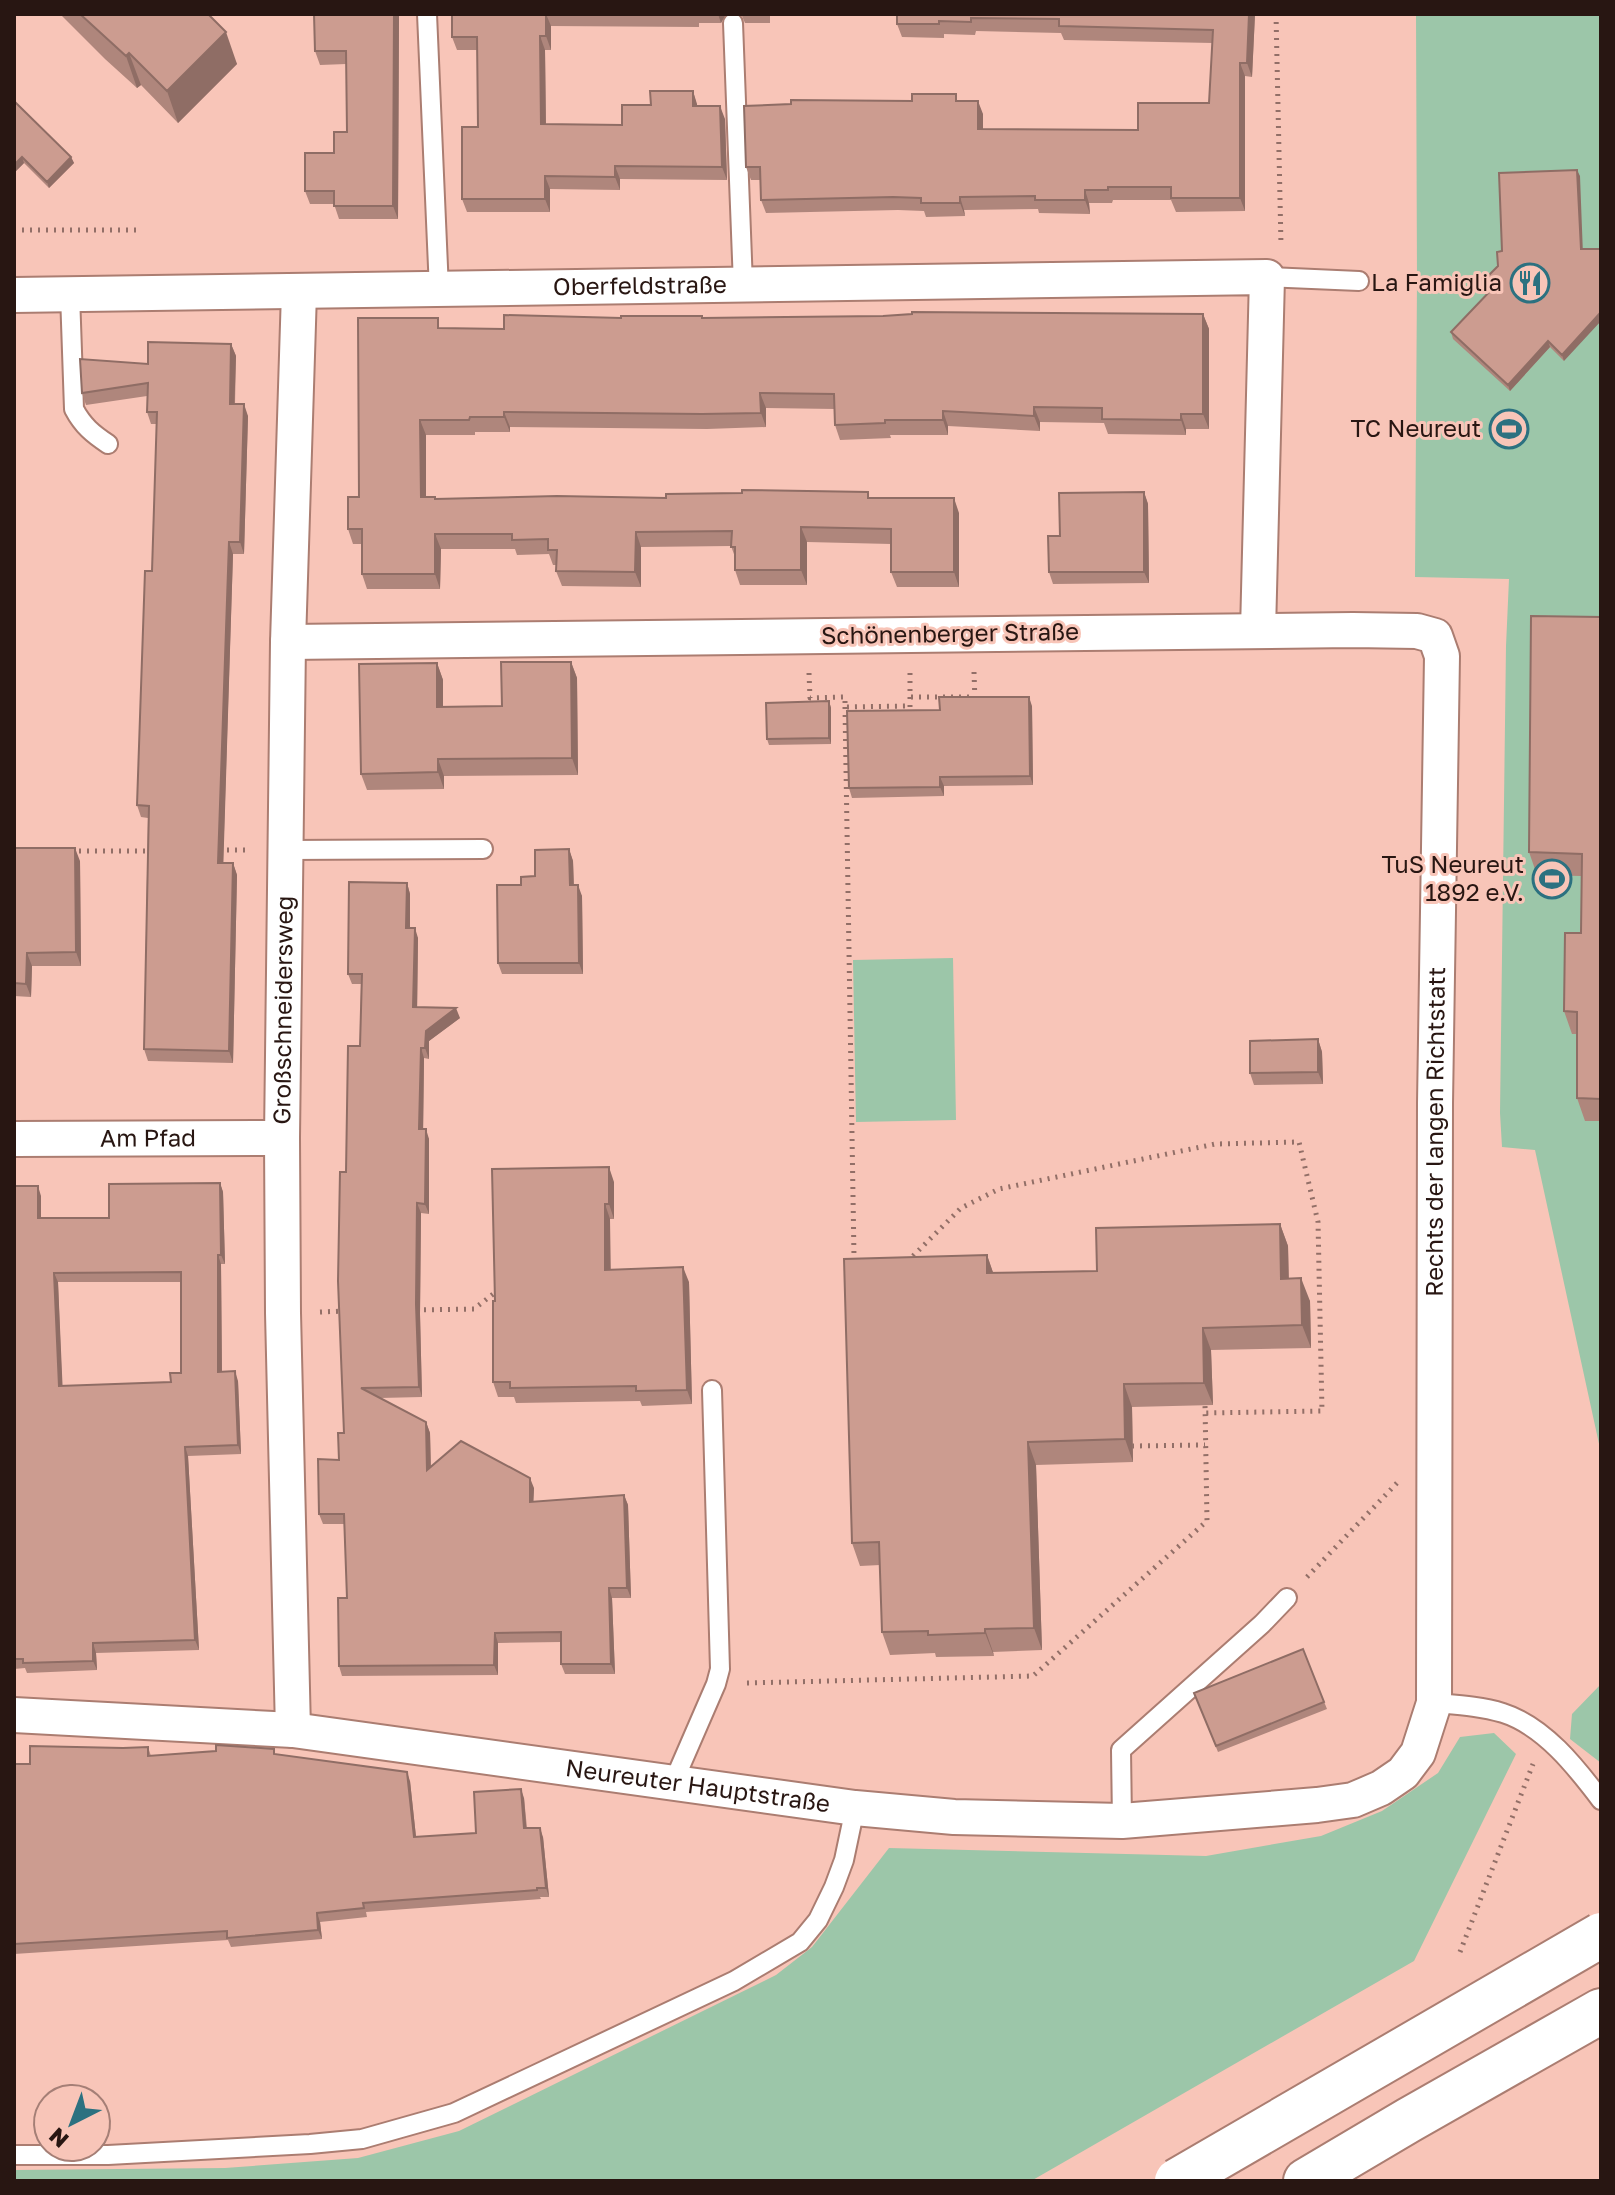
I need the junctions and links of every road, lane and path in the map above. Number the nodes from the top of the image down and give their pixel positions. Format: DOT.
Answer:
graph roads {
  1 [pos="427,14"];
  2 [pos="1276,14"];
  3 [pos="733,23"];
  4 [pos="14,230"];
  5 [pos="137,230"];
  6 [pos="1267,277"];
  7 [pos="1485,278"];
  8 [pos="1359,281"];
  9 [pos="1417,281"];
  10 [pos="743,285"];
  11 [pos="439,290"];
  12 [pos="299,292"];
  13 [pos="70,294"];
  14 [pos="14,295"];
  15 [pos="108,444"];
  16 [pos="1258,631"];
  17 [pos="974,634"];
  18 [pos="909,635"];
  19 [pos="809,636"];
  20 [pos="288,642"];
  21 [pos="911,697"];
  22 [pos="975,699"];
  23 [pos="987,702"];
  24 [pos="910,706"];
  25 [pos="845,707"];
  26 [pos="975,715"];
  27 [pos="911,717"];
  28 [pos="483,849"];
  29 [pos="211,850"];
  30 [pos="286,850"];
  31 [pos="59,851"];
  32 [pos="165,851"];
  33 [pos="282,1138"];
  34 [pos="14,1139"];
  35 [pos="913,1256"];
  36 [pos="854,1257"];
  37 [pos="510,1290"];
  38 [pos="410,1310"];
  39 [pos="347,1311"];
  40 [pos="283,1313"];
  41 [pos="712,1390"];
  42 [pos="1205,1405"];
  43 [pos="1205,1413"];
  44 [pos="1205,1445"];
  45 [pos="1132,1446"];
  46 [pos="1434,1473"];
  47 [pos="1287,1598"];
  48 [pos="716,1684"];
  49 [pos="1434,1703"];
  50 [pos="14,1715"];
  51 [pos="293,1730"];
  52 [pos="1545,1737"];
  53 [pos="673,1783"];
  54 [pos="1381,1788"];
  55 [pos="1601,1800"];
  56 [pos="855,1808"];
  57 [pos="1122,1821"];
  58 [pos="1601,1935"];
  59 [pos="1460,1952"];
  60 [pos="1601,2011"];
  61 [pos="14,2155"];
  62 [pos="1177,2181"];
  63 [pos="1306,2181"];
  1 -- 11 [label="lane"];
  2 -- 6 [label="path"];
  3 -- 10 [label="lane"];
  4 -- 5 [label="path"];
  6 -- 8 [label="lane"];
  6 -- 10 [label="street, Oberfeldstraße"];
  6 -- 16 [label="street"];
  7 -- 9 [label="path"];
  10 -- 11 [label="street, Oberfeldstraße"];
  11 -- 12 [label="street, Oberfeldstraße"];
  12 -- 13 [label="street, Oberfeldstraße"];
  12 -- 20 [label="street, Großschneidersweg"];
  13 -- 14 [label="street, Oberfeldstraße"];
  13 -- 15 [label="lane"];
  16 -- 17 [label="street, Schönenberger Straße"];
  16 -- 46 [label="street, Rechts der langen Richtstatt"];
  17 -- 18 [label="street, Schönenberger Straße"];
  17 -- 22 [label="path"];
  18 -- 19 [label="street, Schönenberger Straße"];
  18 -- 21 [label="path"];
  19 -- 20 [label="street, Schönenberger Straße"];
  19 -- 25 [label="path"];
  20 -- 30 [label="street, Großschneidersweg"];
  21 -- 22 [label="path"];
  21 -- 24 [label="path"];
  22 -- 23 [label="path"];
  22 -- 26 [label="path"];
  24 -- 25 [label="path"];
  24 -- 27 [label="path"];
  25 -- 36 [label="path"];
  28 -- 30 [label="lane"];
  29 -- 30 [label="path"];
  30 -- 33 [label="street, Großschneidersweg"];
  31 -- 32 [label="path"];
  33 -- 34 [label="street, Am Pfad"];
  33 -- 40 [label="street, Großschneidersweg"];
  35 -- 43 [label="path"];
  37 -- 38 [label="path"];
  39 -- 40 [label="path"];
  40 -- 51 [label="street, Großschneidersweg"];
  41 -- 48 [label="lane"];
  42 -- 43 [label="path"];
  43 -- 44 [label="path"];
  44 -- 45 [label="path"];
  44 -- 48 [label="path"];
  46 -- 47 [label="path"];
  46 -- 49 [label="street, Rechts der langen Richtstatt"];
  47 -- 57 [label="lane"];
  48 -- 53 [label="lane"];
  49 -- 52 [label="lane"];
  49 -- 54 [label="street, Rechts der langen Richtstatt"];
  50 -- 51 [label="street, Neureuter Hauptstraße"];
  51 -- 53 [label="street, Neureuter Hauptstraße"];
  52 -- 55 [label="lane"];
  52 -- 59 [label="path"];
  53 -- 56 [label="street, Neureuter Hauptstraße"];
  54 -- 57 [label="street, Neureuter Hauptstraße"];
  56 -- 57 [label="street, Neureuter Hauptstraße"];
  56 -- 61 [label="lane"];
  58 -- 62 [label="highway, bridge"];
  60 -- 63 [label="highway"];
}
